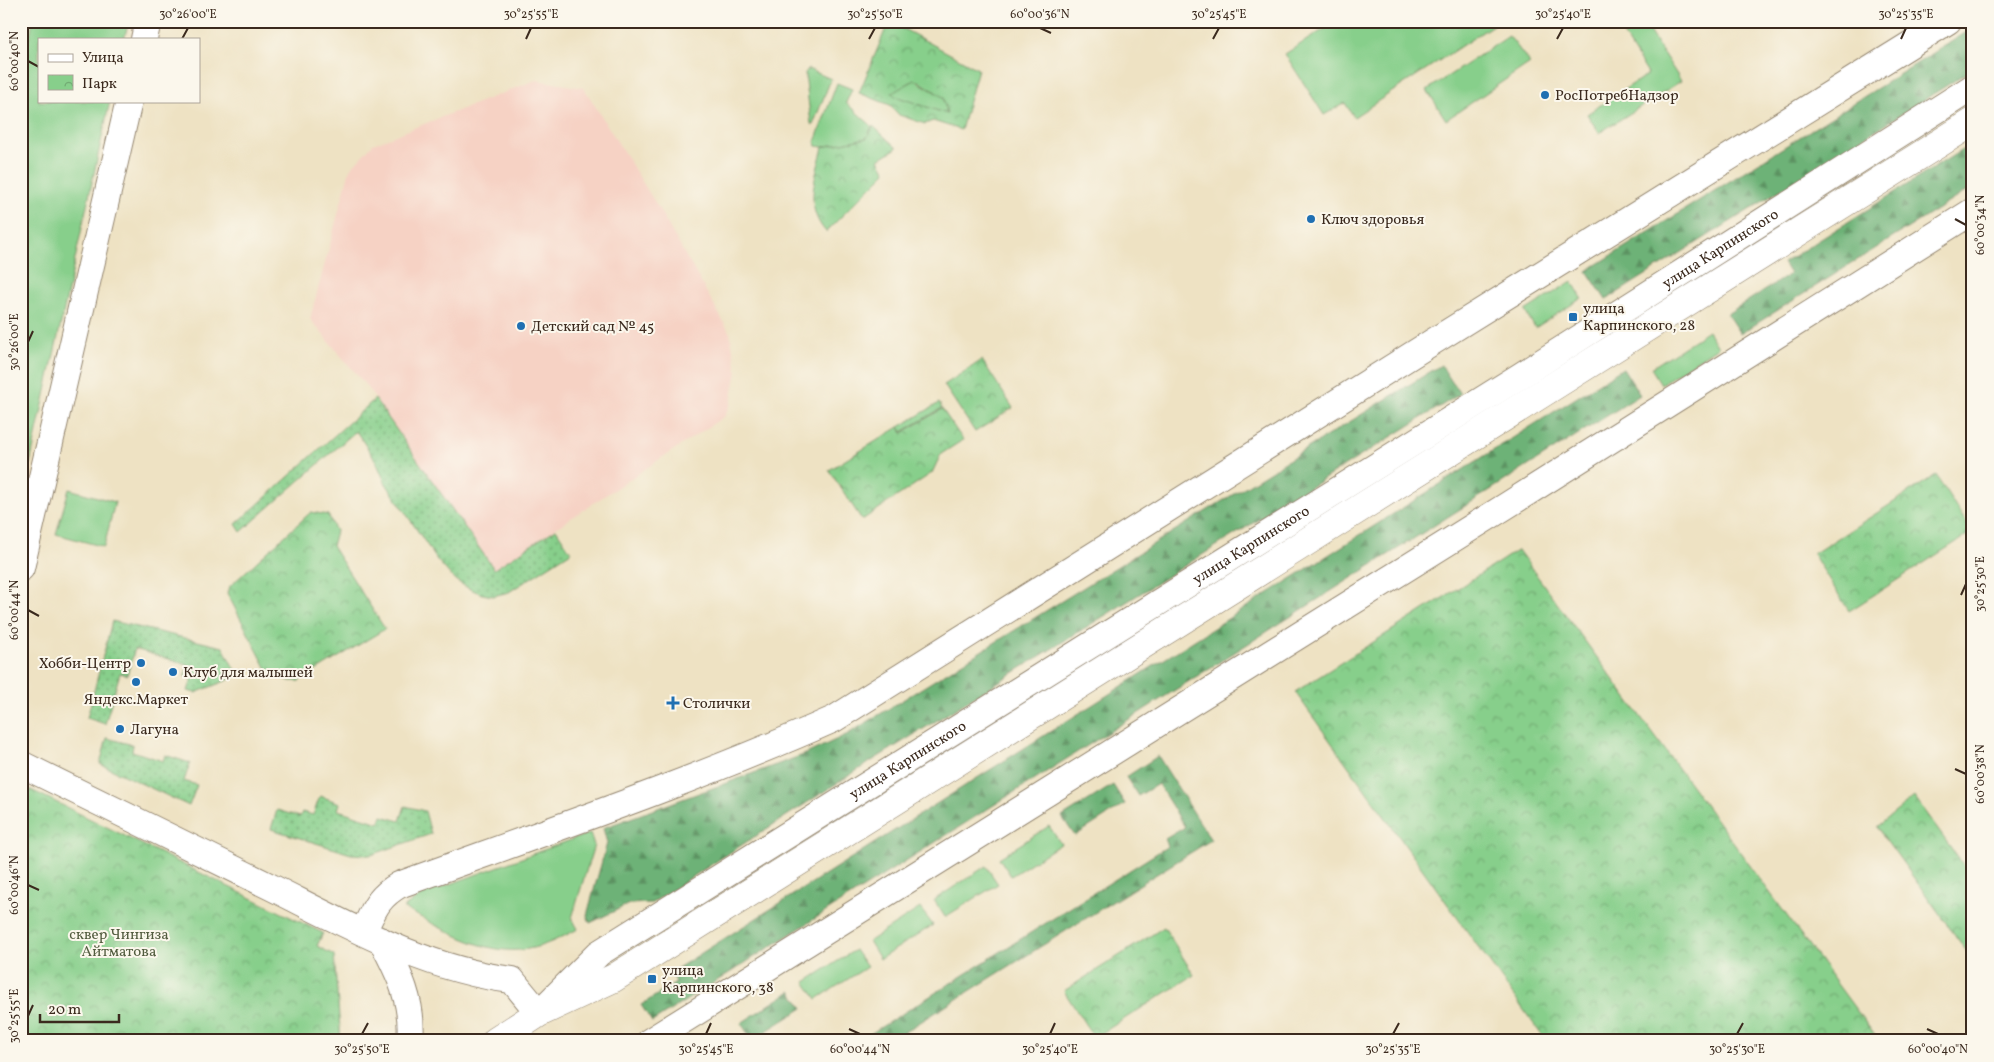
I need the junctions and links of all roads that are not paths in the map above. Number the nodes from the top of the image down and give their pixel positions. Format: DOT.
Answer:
graph roads {
  1 [pos="148,21"];
  2 [pos="1948,21"];
  3 [pos="144,38"];
  4 [pos="1973,87"];
  5 [pos="129,102"];
  6 [pos="1973,122"];
  7 [pos="1973,211"];
  8 [pos="21,568"];
  9 [pos="21,764"];
  10 [pos="373,936"];
  11 [pos="539,1013"];
  12 [pos="410,1041"];
  13 [pos="496,1041"];
  14 [pos="650,1041"];
  1 -- 3 [label="street"];
  2 -- 10 [label="street"];
  4 -- 11 [label="street, улица Карпинского"];
  5 -- 8 [label="street"];
  6 -- 11 [label="street, улица Карпинского"];
  7 -- 14 [label="street"];
  9 -- 10 [label="street"];
  10 -- 11 [label="street"];
  10 -- 12 [label="street"];
  11 -- 13 [label="street, улица Карпинского"];
}
